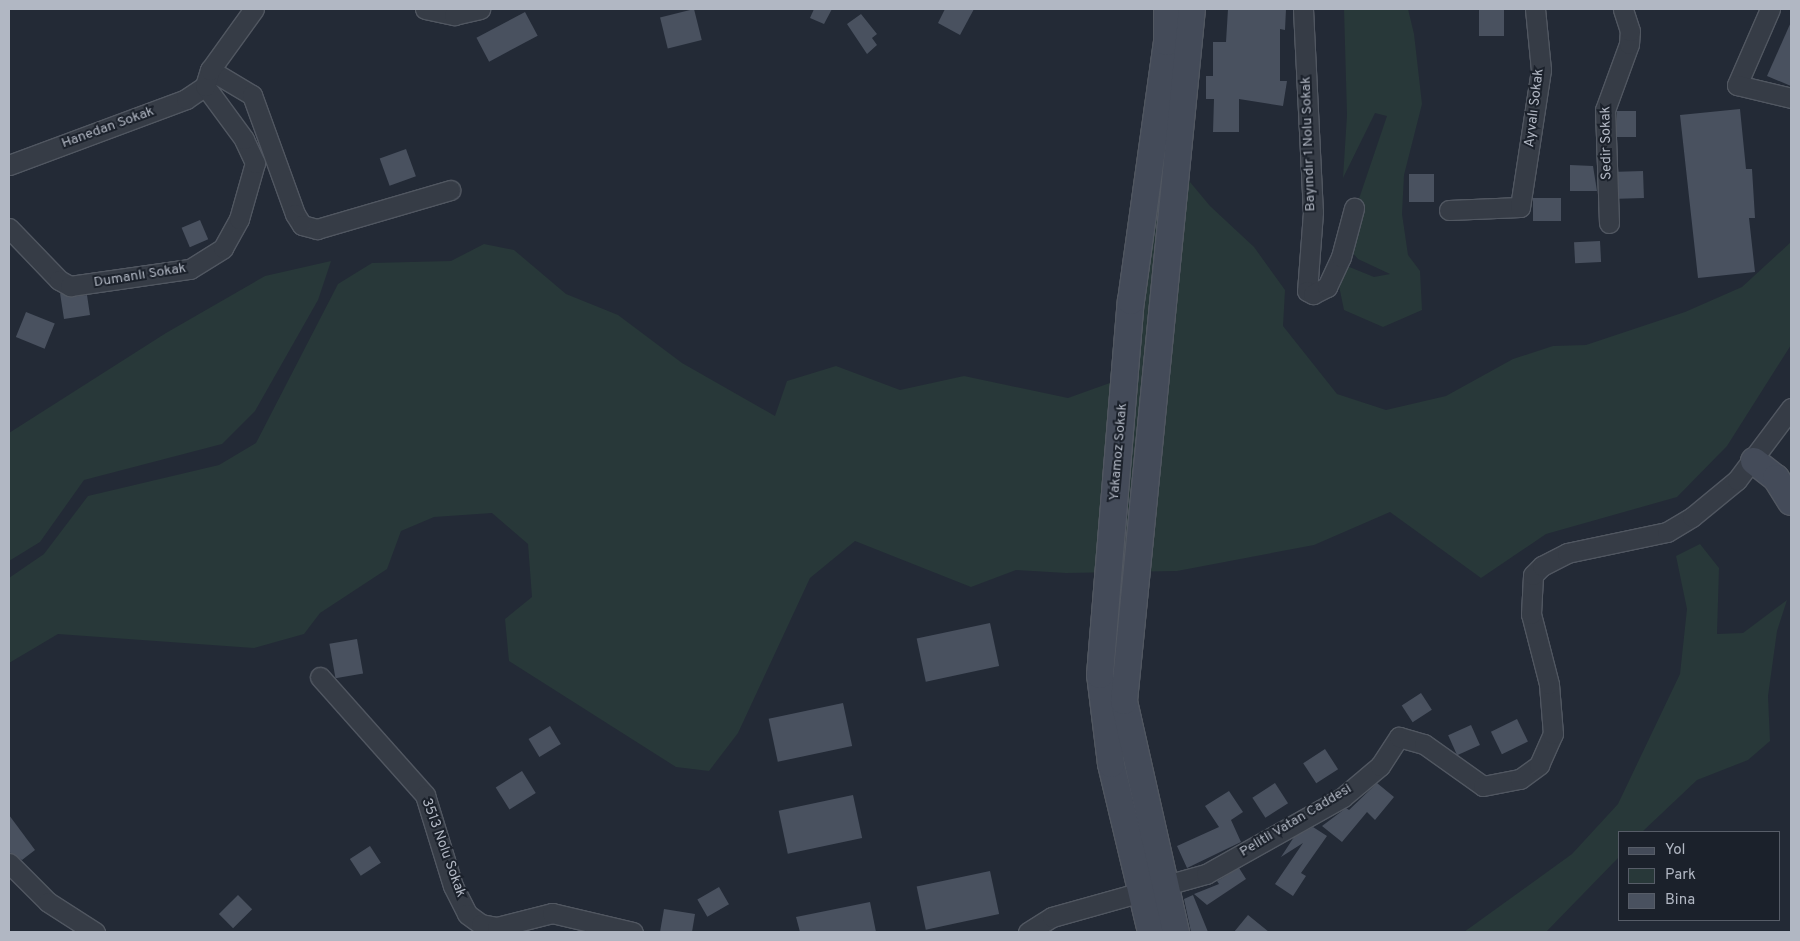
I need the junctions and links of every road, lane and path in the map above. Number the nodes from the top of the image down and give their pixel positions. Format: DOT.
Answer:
graph roads {
  1 [pos="254,9"];
  2 [pos="480,9"];
  3 [pos="1167,9"];
  4 [pos="1192,9"];
  5 [pos="1304,9"];
  6 [pos="1535,9"];
  7 [pos="1623,9"];
  8 [pos="1770,9"];
  9 [pos="437,10"];
  10 [pos="208,78"];
  11 [pos="1791,98"];
  12 [pos="9,165"];
  13 [pos="450,190"];
  14 [pos="1354,208"];
  15 [pos="1449,210"];
  16 [pos="1609,223"];
  17 [pos="9,228"];
  18 [pos="1791,408"];
  19 [pos="1754,461"];
  20 [pos="1791,502"];
  21 [pos="320,677"];
  22 [pos="9,863"];
  23 [pos="1154,890"];
  24 [pos="95,932"];
  25 [pos="633,932"];
  26 [pos="1028,932"];
  27 [pos="1151,932"];
  28 [pos="1176,932"];
  1 -- 10 [label="street"];
  2 -- 9 [label="street"];
  3 -- 23 [label="main road, Yakamoz Sokak"];
  4 -- 23 [label="main road"];
  5 -- 14 [label="street, Bayındır 1 Nolu Sokak"];
  6 -- 15 [label="street, Ayvalı Sokak"];
  7 -- 16 [label="street, Sedir Sokak"];
  8 -- 11 [label="street"];
  10 -- 12 [label="street, Hanedan Sokak"];
  10 -- 13 [label="street"];
  10 -- 17 [label="street, Dumanlı Sokak"];
  18 -- 19 [label="street"];
  19 -- 20 [label="main road"];
  19 -- 23 [label="street, Pelitli Vatan Caddesi"];
  21 -- 25 [label="street, 3513 Nolu Sokak"];
  22 -- 24 [label="street"];
  23 -- 26 [label="street, Pelitli Vatan Caddesi"];
  23 -- 27 [label="main road"];
  23 -- 28 [label="main road"];
}
